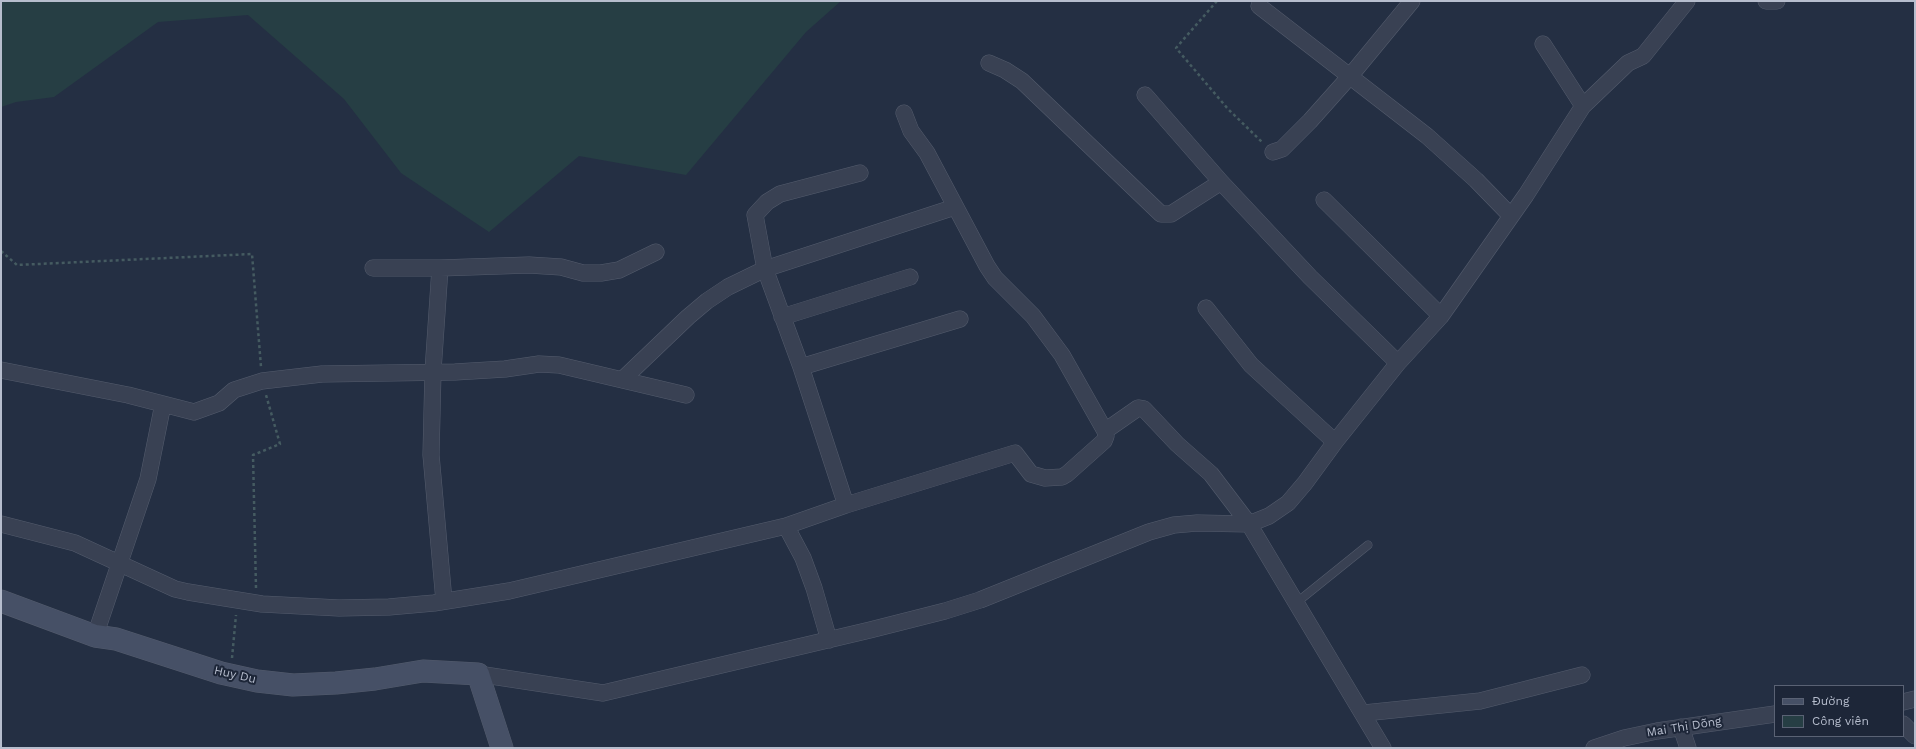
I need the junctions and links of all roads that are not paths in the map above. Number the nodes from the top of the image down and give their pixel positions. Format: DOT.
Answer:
graph roads {
  1 [pos="1412,1"];
  2 [pos="1687,1"];
  3 [pos="1766,1"];
  4 [pos="1777,1"];
  5 [pos="1259,6"];
  6 [pos="1543,44"];
  7 [pos="989,63"];
  8 [pos="1351,75"];
  9 [pos="1145,94"];
  10 [pos="1583,106"];
  11 [pos="904,113"];
  12 [pos="1273,152"];
  13 [pos="860,173"];
  14 [pos="1222,182"];
  15 [pos="1324,200"];
  16 [pos="955,206"];
  17 [pos="1511,216"];
  18 [pos="656,252"];
  19 [pos="373,268"];
  20 [pos="440,268"];
  21 [pos="765,269"];
  22 [pos="910,277"];
  23 [pos="1206,308"];
  24 [pos="1440,316"];
  25 [pos="782,317"];
  26 [pos="960,319"];
  27 [pos="1398,363"];
  28 [pos="801,367"];
  29 [pos="1,370"];
  30 [pos="433,371"];
  31 [pos="622,380"];
  32 [pos="686,395"];
  33 [pos="163,404"];
  34 [pos="1105,431"];
  35 [pos="1334,442"];
  36 [pos="846,504"];
  37 [pos="1,524"];
  38 [pos="1249,524"];
  39 [pos="786,526"];
  40 [pos="1368,545"];
  41 [pos="119,565"];
  42 [pos="1,601"];
  43 [pos="444,601"];
  44 [pos="1296,603"];
  45 [pos="95,636"];
  46 [pos="829,640"];
  47 [pos="478,674"];
  48 [pos="1582,675"];
  49 [pos="1915,699"];
  50 [pos="1904,702"];
  51 [pos="1364,713"];
  52 [pos="1774,714"];
  53 [pos="1904,725"];
  54 [pos="1681,727"];
  55 [pos="1915,736"];
  56 [pos="502,748"];
  57 [pos="1383,748"];
  58 [pos="1594,748"];
  59 [pos="1688,748"];
  1 -- 8 [label="street"];
  2 -- 10 [label="street"];
  3 -- 4 [label="street"];
  5 -- 8 [label="street"];
  6 -- 10 [label="street"];
  7 -- 14 [label="street"];
  8 -- 12 [label="street"];
  8 -- 17 [label="street"];
  9 -- 14 [label="street"];
  10 -- 17 [label="street"];
  11 -- 16 [label="street"];
  13 -- 21 [label="street"];
  14 -- 27 [label="street"];
  15 -- 24 [label="street"];
  16 -- 21 [label="street"];
  16 -- 34 [label="street"];
  17 -- 24 [label="street"];
  18 -- 20 [label="street"];
  19 -- 20 [label="street"];
  20 -- 30 [label="street"];
  21 -- 25 [label="street"];
  21 -- 31 [label="street"];
  22 -- 25 [label="street"];
  23 -- 35 [label="street"];
  24 -- 27 [label="street"];
  25 -- 28 [label="street"];
  26 -- 28 [label="street"];
  27 -- 35 [label="street"];
  28 -- 36 [label="street"];
  29 -- 33 [label="street"];
  30 -- 31 [label="street"];
  30 -- 33 [label="street"];
  30 -- 43 [label="street"];
  31 -- 32 [label="street"];
  33 -- 41 [label="street"];
  34 -- 36 [label="street"];
  34 -- 38 [label="street"];
  35 -- 38 [label="street"];
  36 -- 39 [label="street"];
  37 -- 41 [label="street"];
  38 -- 44 [label="street"];
  38 -- 46 [label="street"];
  39 -- 43 [label="street"];
  39 -- 46 [label="street"];
  40 -- 44 [label="lane"];
  41 -- 43 [label="street"];
  41 -- 45 [label="street"];
  42 -- 45 [label="street, Huy Du"];
  44 -- 51 [label="street"];
  45 -- 47 [label="street, Huy Du"];
  46 -- 47 [label="street"];
  47 -- 56 [label="street"];
  48 -- 51 [label="street"];
  49 -- 50 [label="street"];
  51 -- 57 [label="street"];
  52 -- 54 [label="street, Mai Thị Dõng"];
  53 -- 55 [label="street"];
  54 -- 58 [label="street, Mai Thị Dõng"];
  54 -- 59 [label="street"];
}
